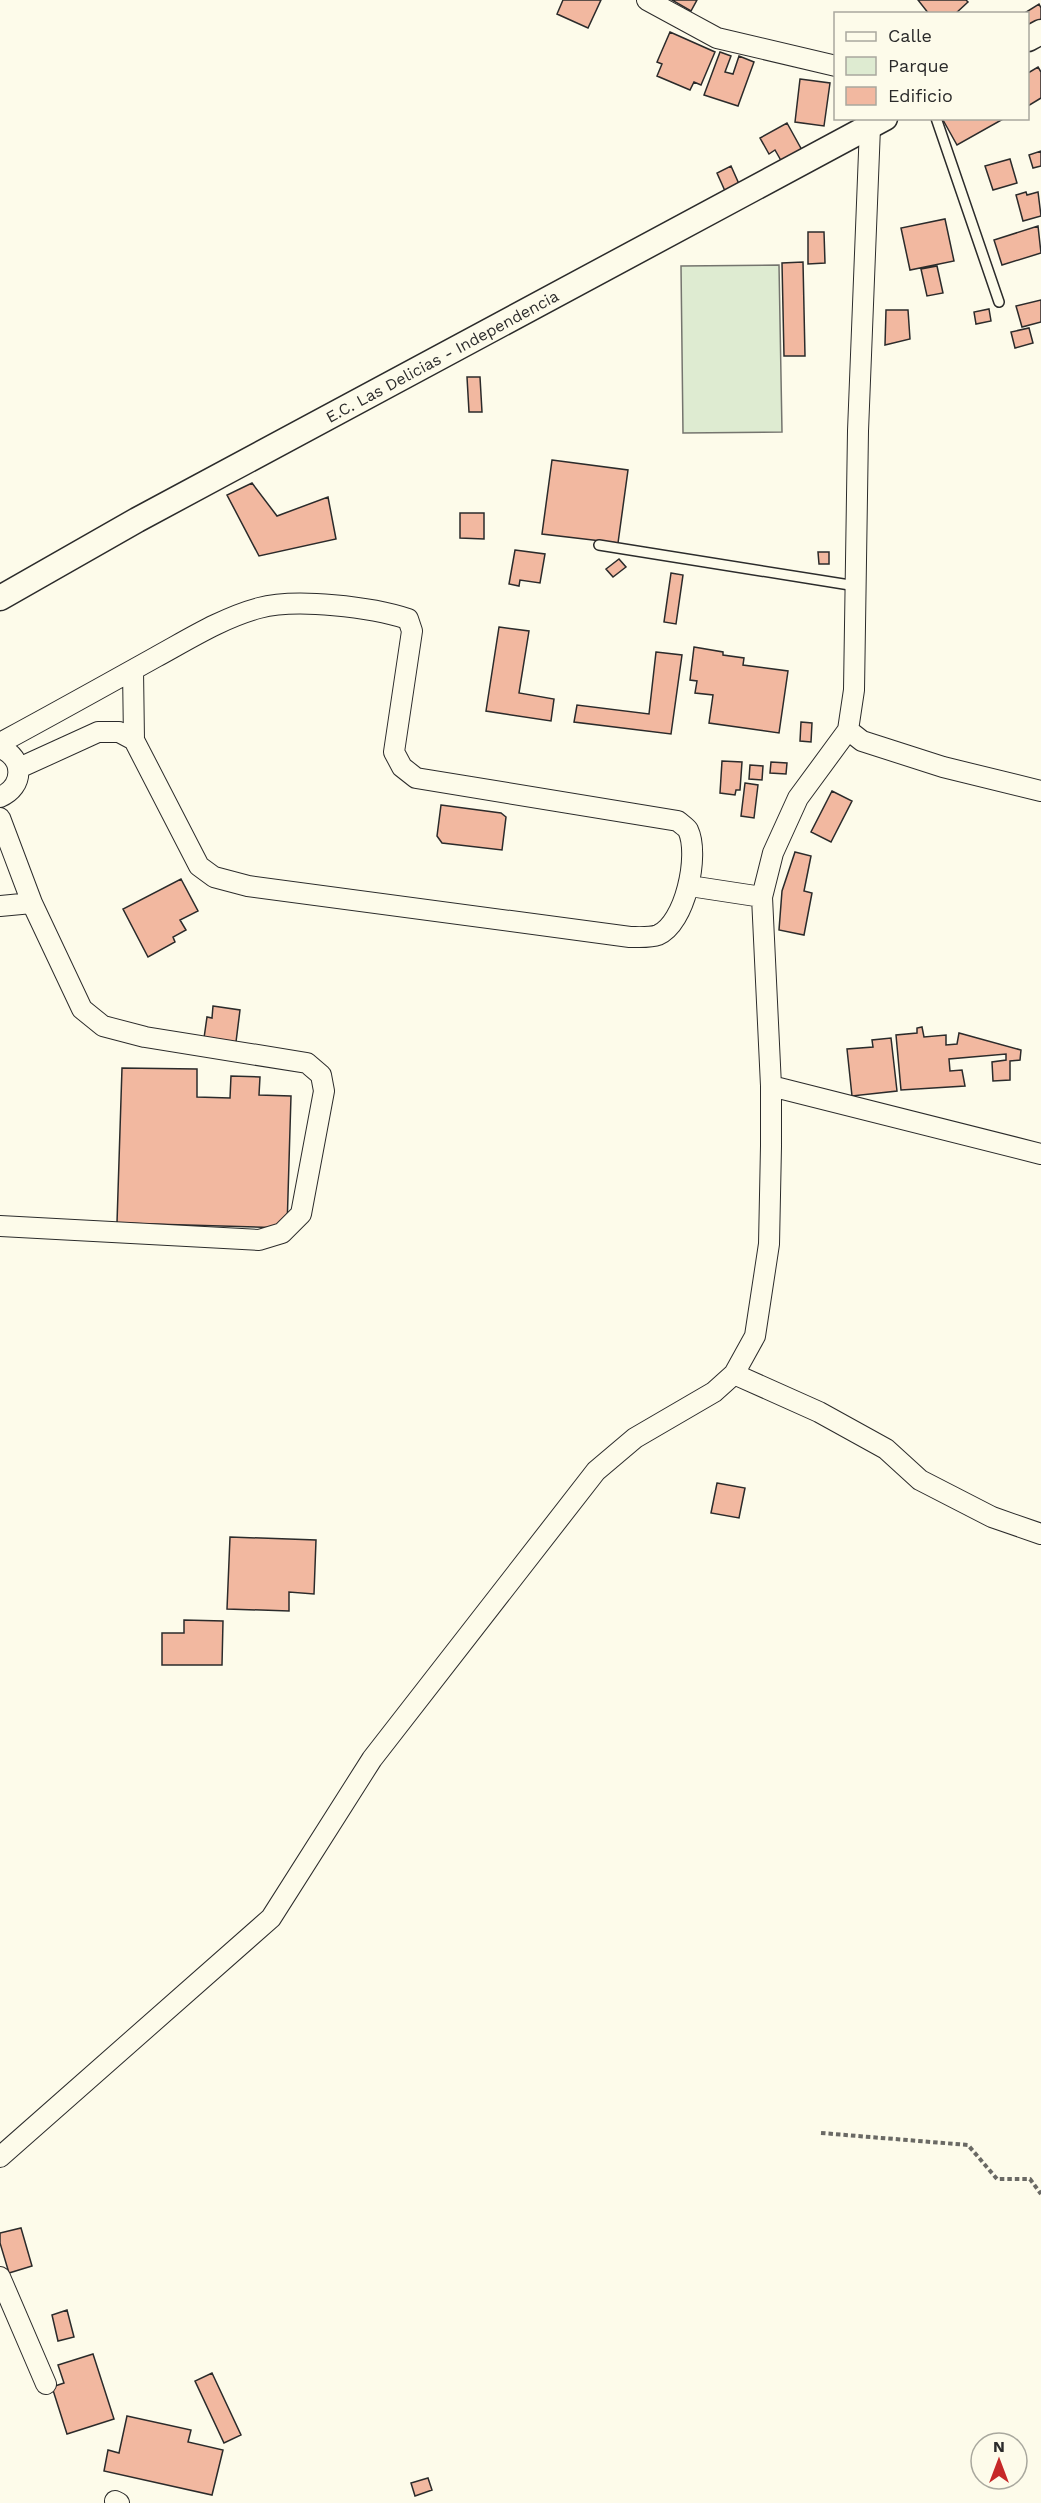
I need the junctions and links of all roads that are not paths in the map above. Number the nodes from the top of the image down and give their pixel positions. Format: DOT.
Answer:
graph roads {
  1 [pos="647,0"];
  2 [pos="834,66"];
  3 [pos="937,120"];
  4 [pos="878,123"];
  5 [pos="999,302"];
  6 [pos="599,545"];
  7 [pos="856,586"];
  8 [pos="0,598"];
  9 [pos="133,670"];
  10 [pos="848,730"];
  11 [pos="134,740"];
  12 [pos="0,743"];
  13 [pos="0,748"];
  14 [pos="19,768"];
  15 [pos="1041,791"];
  16 [pos="0,797"];
  17 [pos="0,819"];
  18 [pos="690,886"];
  19 [pos="762,897"];
  20 [pos="32,903"];
  21 [pos="0,906"];
  22 [pos="771,1086"];
  23 [pos="1041,1154"];
  24 [pos="0,1226"];
  25 [pos="734,1374"];
  26 [pos="1041,1534"];
  27 [pos="0,2157"];
  28 [pos="0,2277"];
  29 [pos="46,2384"];
  1 -- 2 [label="street"];
  3 -- 5 [label="lane"];
  4 -- 7 [label="street"];
  4 -- 8 [label="street, E.C. Las Delicias - Independencia"];
  6 -- 7 [label="lane"];
  7 -- 10 [label="street"];
  9 -- 11 [label="street"];
  9 -- 12 [label="street"];
  9 -- 18 [label="street"];
  10 -- 15 [label="street"];
  10 -- 19 [label="street"];
  11 -- 14 [label="street"];
  11 -- 18 [label="street"];
  13 -- 14 [label="street"];
  14 -- 16 [label="street"];
  17 -- 20 [label="street"];
  18 -- 19 [label="street"];
  19 -- 22 [label="street"];
  20 -- 21 [label="street"];
  20 -- 24 [label="street"];
  22 -- 23 [label="street"];
  22 -- 25 [label="street"];
  25 -- 26 [label="street"];
  25 -- 27 [label="street"];
  28 -- 29 [label="street"];
}
